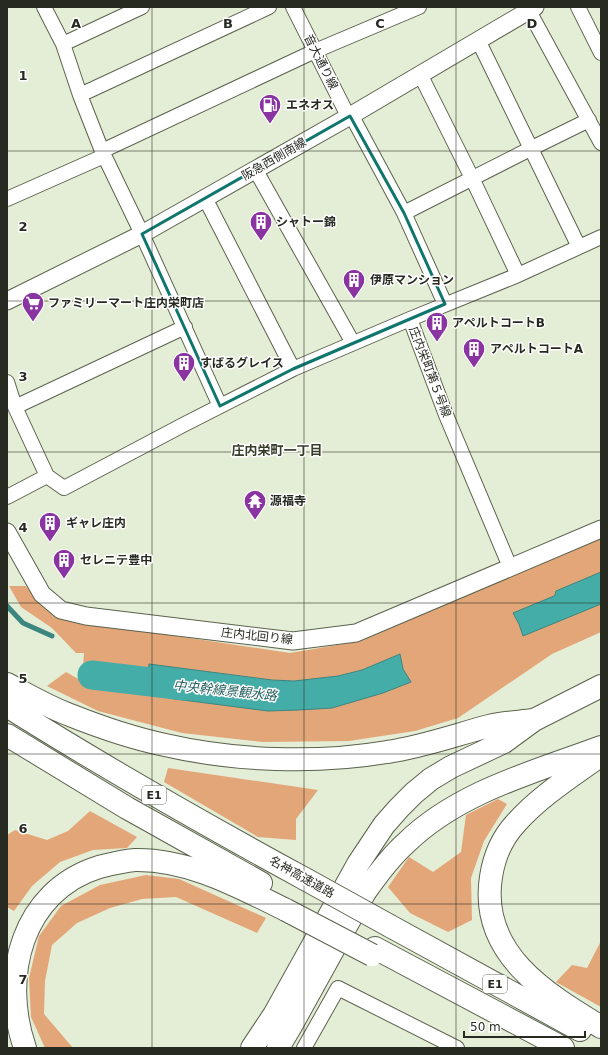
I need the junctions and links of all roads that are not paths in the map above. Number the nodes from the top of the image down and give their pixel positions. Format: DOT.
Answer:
graph roads {
  1 [pos="44,7"];
  2 [pos="142,7"];
  3 [pos="269,7"];
  4 [pos="293,7"];
  5 [pos="418,7"];
  6 [pos="578,7"];
  7 [pos="532,9"];
  8 [pos="478,40"];
  9 [pos="63,44"];
  10 [pos="315,51"];
  11 [pos="601,53"];
  12 [pos="420,74"];
  13 [pos="80,94"];
  14 [pos="350,116"];
  15 [pos="589,120"];
  16 [pos="601,143"];
  17 [pos="530,149"];
  18 [pos="103,154"];
  19 [pos="256,169"];
  20 [pos="472,178"];
  21 [pos="205,198"];
  22 [pos="7,199"];
  23 [pos="404,213"];
  24 [pos="142,234"];
  25 [pos="601,237"];
  26 [pos="579,247"];
  27 [pos="518,275"];
  28 [pos="7,302"];
  29 [pos="445,304"];
  30 [pos="410,319"];
  31 [pos="185,328"];
  32 [pos="353,343"];
  33 [pos="293,370"];
  34 [pos="7,382"];
  35 [pos="220,406"];
  36 [pos="15,407"];
  37 [pos="48,476"];
  38 [pos="7,497"];
  39 [pos="601,529"];
  40 [pos="7,532"];
  41 [pos="510,567"];
  42 [pos="7,684"];
  43 [pos="601,686"];
  44 [pos="7,706"];
  45 [pos="534,720"];
  46 [pos="7,735"];
  47 [pos="601,747"];
  48 [pos="601,755"];
  49 [pos="289,905"];
  50 [pos="601,1027"];
  51 [pos="601,1041"];
  52 [pos="25,1048"];
  53 [pos="252,1048"];
  54 [pos="278,1048"];
  55 [pos="304,1048"];
  56 [pos="457,1048"];
  57 [pos="563,1048"];
  1 -- 9 [label="street"];
  2 -- 9 [label="street"];
  3 -- 13 [label="street"];
  4 -- 10 [label="street, 音大通り線"];
  5 -- 10 [label="street"];
  6 -- 11 [label="street"];
  7 -- 8 [label="street, 阪急西側南線"];
  7 -- 15 [label="street"];
  8 -- 12 [label="street, 阪急西側南線"];
  8 -- 17 [label="street"];
  9 -- 13 [label="street"];
  10 -- 14 [label="street, 音大通り線"];
  10 -- 18 [label="street"];
  12 -- 14 [label="street, 阪急西側南線"];
  12 -- 20 [label="street"];
  13 -- 18 [label="street"];
  14 -- 19 [label="street, 阪急西側南線"];
  14 -- 23 [label="street"];
  15 -- 16 [label="street"];
  15 -- 17 [label="street"];
  17 -- 20 [label="street"];
  17 -- 26 [label="street"];
  18 -- 22 [label="street"];
  18 -- 24 [label="street"];
  19 -- 21 [label="street, 阪急西側南線"];
  19 -- 32 [label="street"];
  20 -- 23 [label="street"];
  20 -- 27 [label="street"];
  21 -- 24 [label="street, 阪急西側南線"];
  21 -- 33 [label="street"];
  23 -- 29 [label="street"];
  24 -- 28 [label="street, 阪急西側南線"];
  24 -- 31 [label="street"];
  25 -- 26 [label="street, 庄内栄町第５号線"];
  26 -- 27 [label="street, 庄内栄町第５号線"];
  27 -- 29 [label="street, 庄内栄町第５号線"];
  29 -- 30 [label="street, 庄内栄町第５号線"];
  30 -- 32 [label="street"];
  30 -- 41 [label="street, 庄内栄町第５号線"];
  31 -- 35 [label="street"];
  31 -- 36 [label="street"];
  32 -- 33 [label="street"];
  33 -- 35 [label="street"];
  34 -- 36 [label="street"];
  35 -- 37 [label="street"];
  36 -- 37 [label="street"];
  37 -- 38 [label="street"];
  39 -- 41 [label="street, 庄内北回り線"];
  40 -- 41 [label="street, 庄内北回り線"];
  42 -- 45 [label="highway"];
  43 -- 45 [label="highway"];
  44 -- 51 [label="highway, 名神高速道路 / E1, bridge"];
  45 -- 53 [label="highway"];
  46 -- 49 [label="highway, 名神高速道路 / E1"];
  47 -- 54 [label="highway"];
  48 -- 50 [label="highway"];
  49 -- 52 [label="highway"];
  49 -- 57 [label="highway, 名神高速道路 / E1"];
  55 -- 56 [label="street"];
}
